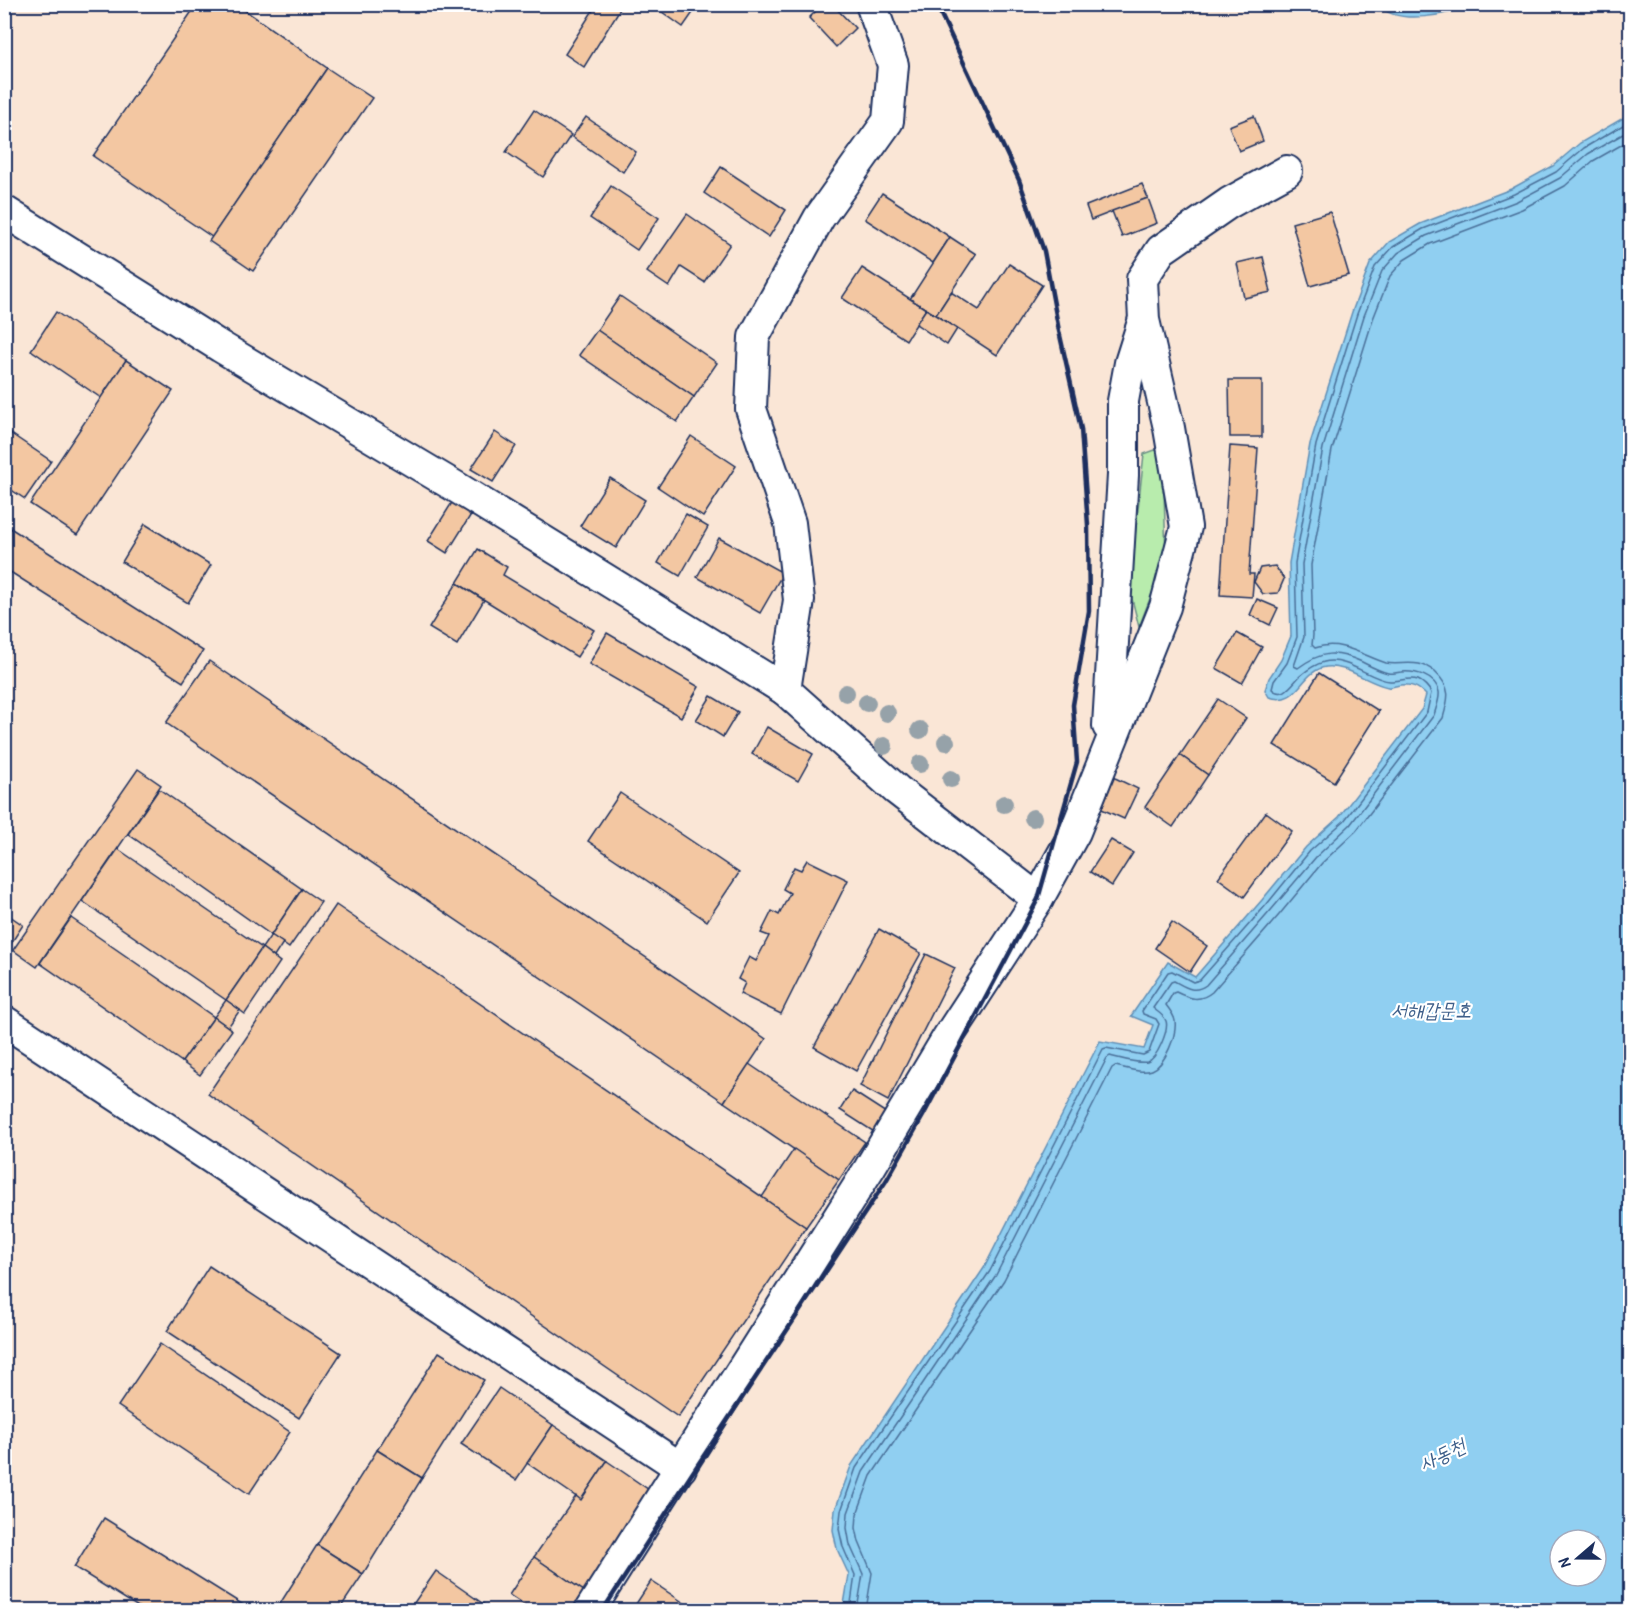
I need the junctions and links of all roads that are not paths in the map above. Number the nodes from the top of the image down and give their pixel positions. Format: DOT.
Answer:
graph roads {
  1 [pos="871,4"];
  2 [pos="1287,171"];
  3 [pos="4,211"];
  4 [pos="1144,320"];
  5 [pos="785,690"];
  6 [pos="1107,753"];
  7 [pos="1038,899"];
  8 [pos="4,1021"];
  9 [pos="681,1468"];
  10 [pos="590,1611"];
  1 -- 5 [label="street"];
  2 -- 4 [label="street"];
  3 -- 5 [label="street"];
  4 -- 6 [label="street"];
  4 -- 6 [label="street"];
  5 -- 7 [label="street"];
  6 -- 7 [label="street"];
  7 -- 9 [label="street"];
  8 -- 9 [label="street"];
  9 -- 10 [label="street"];
}
